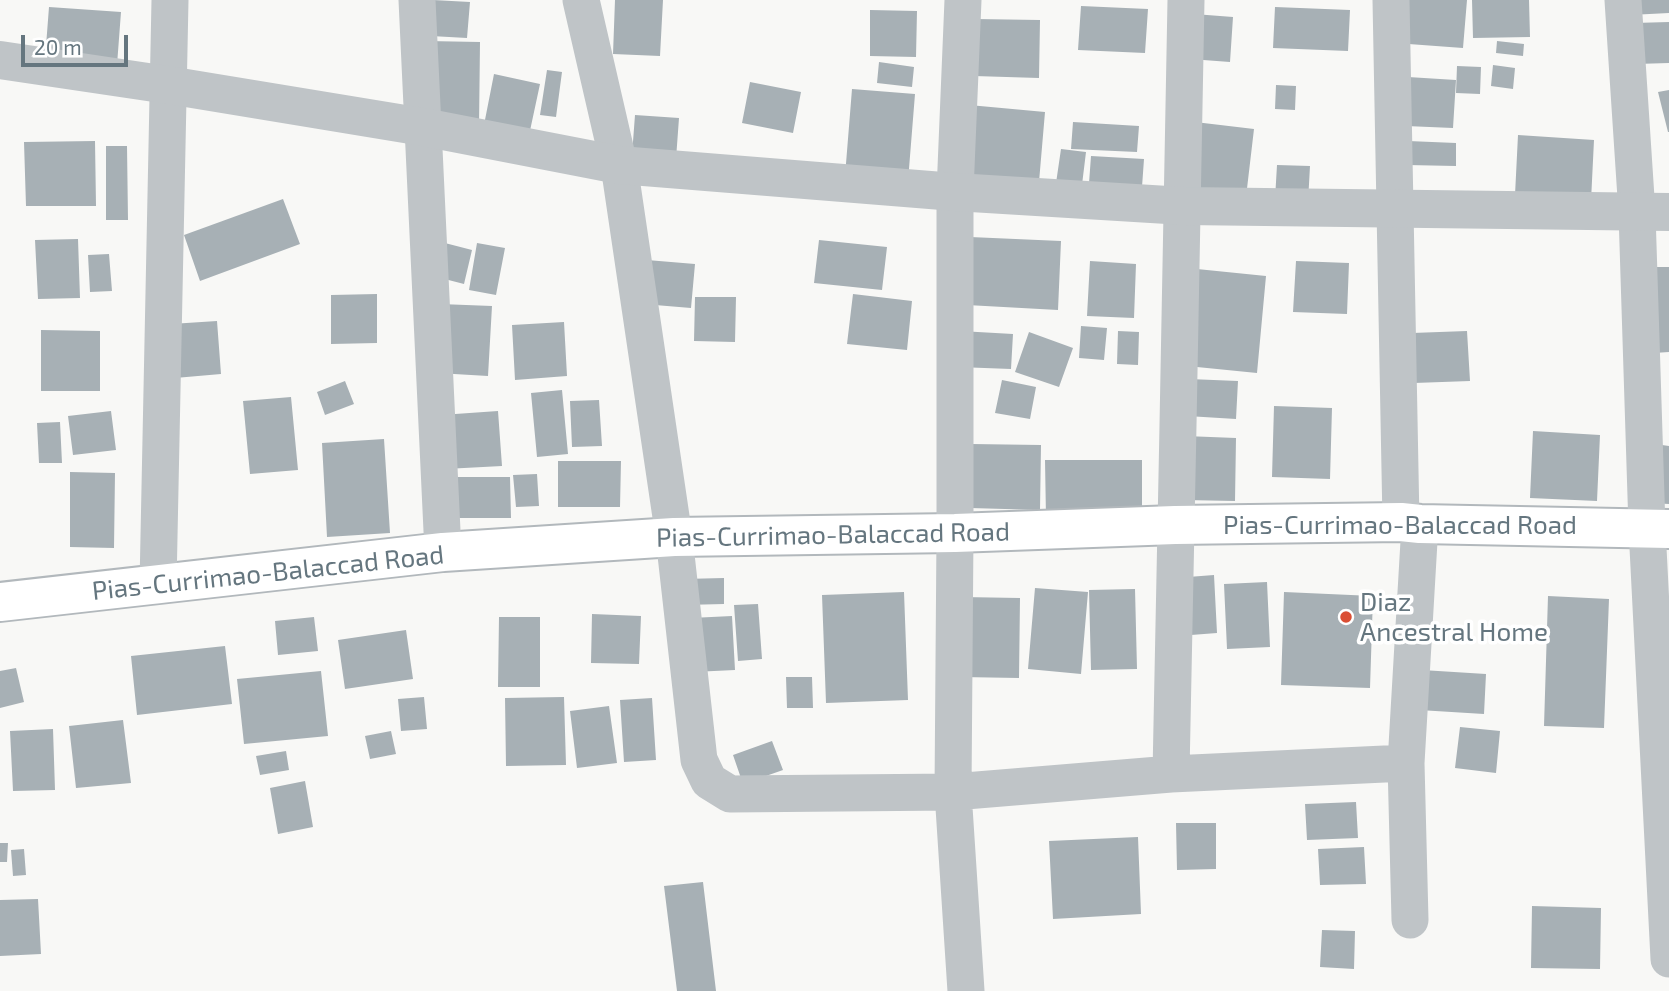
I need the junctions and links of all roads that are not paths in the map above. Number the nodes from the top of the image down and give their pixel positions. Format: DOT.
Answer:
graph roads {
  1 [pos="170,0"];
  2 [pos="417,0"];
  3 [pos="581,0"];
  4 [pos="963,0"];
  5 [pos="1186,0"];
  6 [pos="1391,0"];
  7 [pos="1623,0"];
  8 [pos="0,60"];
  9 [pos="168,85"];
  10 [pos="423,127"];
  11 [pos="619,165"];
  12 [pos="955,192"];
  13 [pos="1184,206"];
  14 [pos="1395,209"];
  15 [pos="1653,212"];
  16 [pos="1410,523"];
  17 [pos="1175,524"];
  18 [pos="1658,528"];
  19 [pos="955,533"];
  20 [pos="674,537"];
  21 [pos="443,552"];
  22 [pos="158,585"];
  23 [pos="0,602"];
  24 [pos="1406,763"];
  25 [pos="1171,774"];
  26 [pos="953,792"];
  27 [pos="1410,920"];
  28 [pos="1669,959"];
  29 [pos="966,991"];
  1 -- 9 [label="street"];
  2 -- 10 [label="street"];
  3 -- 11 [label="street"];
  4 -- 12 [label="street"];
  5 -- 13 [label="street"];
  6 -- 14 [label="street"];
  7 -- 15 [label="street"];
  8 -- 9 [label="street"];
  9 -- 10 [label="street"];
  9 -- 22 [label="street"];
  10 -- 11 [label="street"];
  10 -- 21 [label="street"];
  11 -- 12 [label="street"];
  11 -- 20 [label="street"];
  12 -- 13 [label="street"];
  12 -- 19 [label="street"];
  13 -- 14 [label="street"];
  13 -- 17 [label="street"];
  14 -- 15 [label="street"];
  14 -- 16 [label="street"];
  15 -- 18 [label="street"];
  16 -- 17 [label="main road, Pias-Currimao-Balaccad Road"];
  16 -- 18 [label="main road, Pias-Currimao-Balaccad Road"];
  16 -- 24 [label="street"];
  17 -- 19 [label="main road, Pias-Currimao-Balaccad Road"];
  17 -- 25 [label="street"];
  18 -- 28 [label="street"];
  19 -- 20 [label="main road, Pias-Currimao-Balaccad Road"];
  19 -- 26 [label="street"];
  20 -- 21 [label="main road, Pias-Currimao-Balaccad Road"];
  20 -- 26 [label="street"];
  21 -- 22 [label="main road, Pias-Currimao-Balaccad Road"];
  22 -- 23 [label="main road, Pias-Currimao-Balaccad Road"];
  24 -- 25 [label="street"];
  24 -- 27 [label="street"];
  25 -- 26 [label="street"];
  26 -- 29 [label="street"];
}
